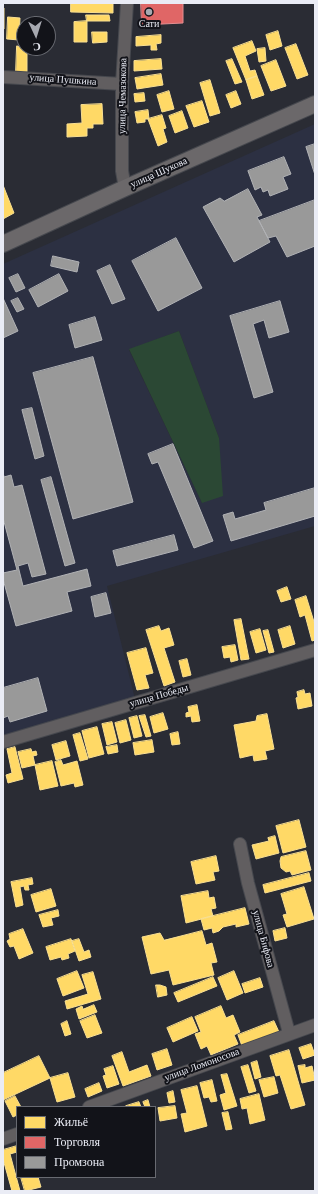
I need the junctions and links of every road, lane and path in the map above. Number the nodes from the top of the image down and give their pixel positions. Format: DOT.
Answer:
graph roads {
  1 [pos="126,3"];
  2 [pos="3,77"];
  3 [pos="122,84"];
  4 [pos="315,104"];
  5 [pos="125,188"];
  6 [pos="3,244"];
  7 [pos="315,650"];
  8 [pos="3,742"];
  9 [pos="240,844"];
  10 [pos="315,1025"];
  11 [pos="289,1033"];
  12 [pos="92,1106"];
  13 [pos="16,1134"];
  14 [pos="3,1139"];
  1 -- 3 [label="street, улица Чемазокова"];
  2 -- 3 [label="street, улица Пушкина"];
  3 -- 5 [label="street, улица Чемазокова"];
  4 -- 5 [label="main road, улица Шукова"];
  5 -- 6 [label="main road, улица Шукова"];
  7 -- 8 [label="street, улица Победы"];
  9 -- 11 [label="street, улица Бифова"];
  10 -- 11 [label="street, улица Ломоносова"];
  11 -- 12 [label="street, улица Ломоносова"];
  13 -- 14 [label="street"];
}
